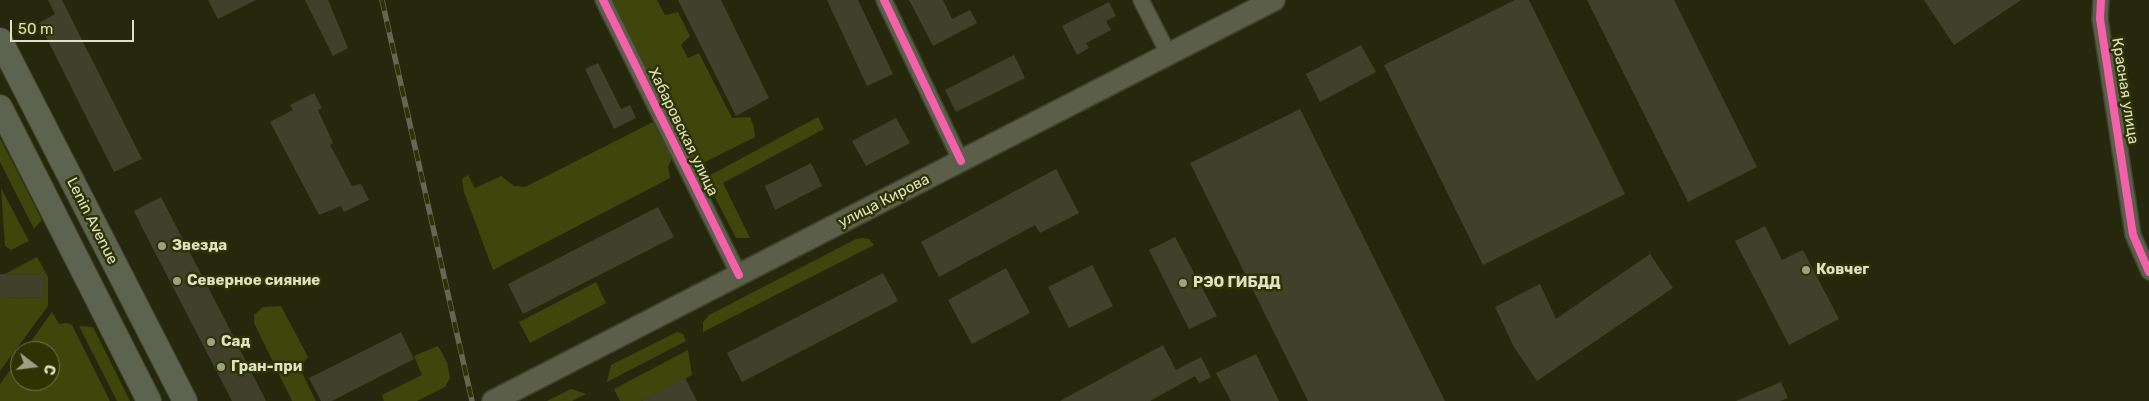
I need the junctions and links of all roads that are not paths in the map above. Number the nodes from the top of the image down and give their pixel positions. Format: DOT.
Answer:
graph roads {
  1 [pos="603,0"];
  2 [pos="884,0"];
  3 [pos="1141,0"];
  4 [pos="1274,0"];
  5 [pos="2101,0"];
  6 [pos="0,40"];
  7 [pos="1169,55"];
  8 [pos="0,107"];
  9 [pos="961,161"];
  10 [pos="2149,272"];
  11 [pos="739,275"];
  12 [pos="150,401"];
  13 [pos="185,401"];
  14 [pos="493,401"];
  1 -- 11 [label="street, Хабаровская улица"];
  2 -- 9 [label="street"];
  3 -- 7 [label="street"];
  4 -- 7 [label="main road, улица Кирова"];
  5 -- 10 [label="street, Красная улица"];
  6 -- 13 [label="main road, Lenin Avenue"];
  7 -- 9 [label="main road, улица Кирова"];
  8 -- 12 [label="main road, Lenin Avenue"];
  9 -- 11 [label="main road, улица Кирова"];
  11 -- 14 [label="main road, улица Кирова"];
}
